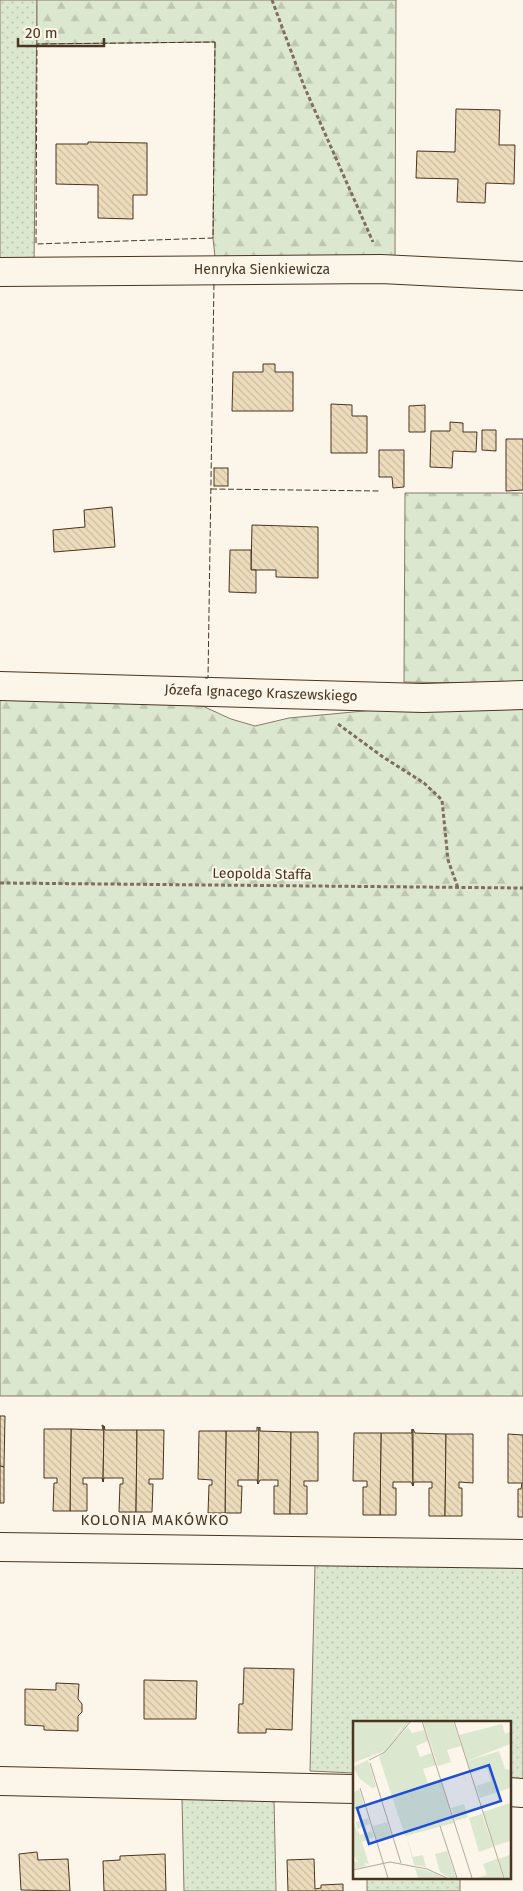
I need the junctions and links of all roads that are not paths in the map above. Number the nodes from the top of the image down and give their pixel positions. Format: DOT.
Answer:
graph roads {
  1 [pos="0,272"];
  2 [pos="523,276"];
  3 [pos="0,686"];
  4 [pos="523,695"];
  5 [pos="0,1547"];
  6 [pos="523,1554"];
  7 [pos="0,1781"];
  8 [pos="353,1789"];
  9 [pos="510,1792"];
  10 [pos="523,1793"];
  1 -- 2 [label="street, Henryka Sienkiewicza"];
  3 -- 4 [label="street, Józefa Ignacego Kraszewskiego"];
  5 -- 6 [label="street"];
  7 -- 8 [label="street"];
  9 -- 10 [label="street"];
}
